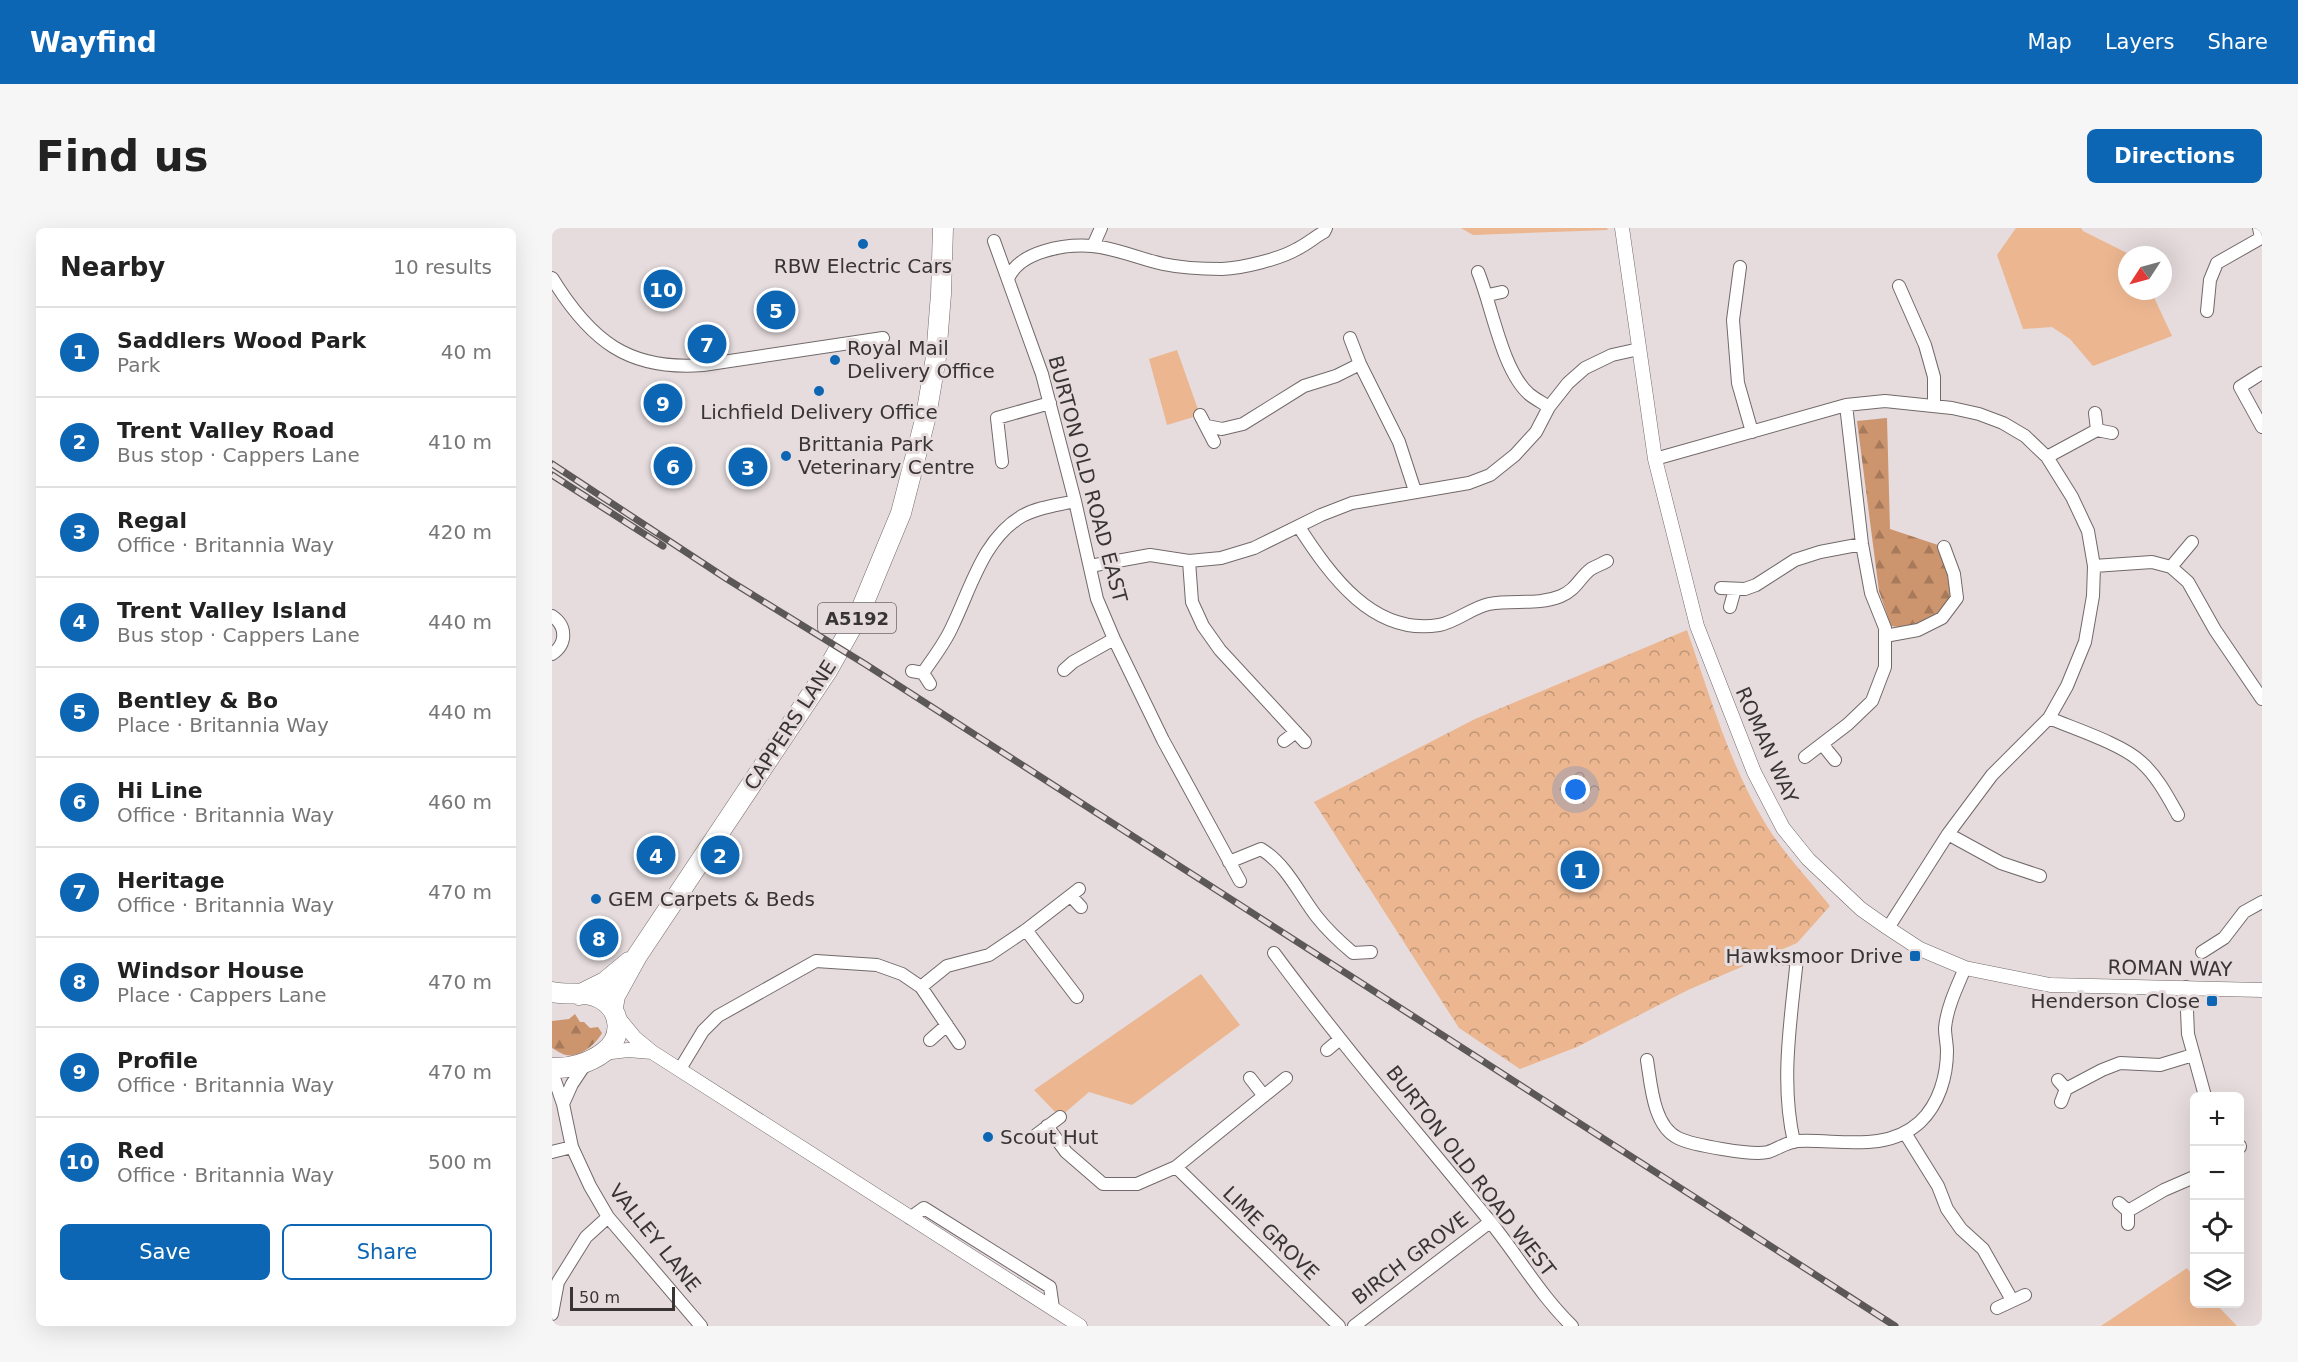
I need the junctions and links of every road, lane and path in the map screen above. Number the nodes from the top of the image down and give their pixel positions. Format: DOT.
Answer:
graph roads {
  1 [pos="943,228"];
  2 [pos="1101,228"];
  3 [pos="1326,228"];
  4 [pos="1622,228"];
  5 [pos="2259,228"];
  6 [pos="2262,238"];
  7 [pos="994,242"];
  8 [pos="1094,246"];
  9 [pos="1740,267"];
  10 [pos="1478,272"];
  11 [pos="552,278"];
  12 [pos="1008,279"];
  13 [pos="1899,286"];
  14 [pos="1502,292"];
  15 [pos="1488,295"];
  16 [pos="2207,311"];
  17 [pos="883,338"];
  18 [pos="1350,338"];
  19 [pos="1639,349"];
  20 [pos="1360,364"];
  21 [pos="2262,373"];
  22 [pos="1050,403"];
  23 [pos="1846,405"];
  24 [pos="1934,406"];
  25 [pos="1549,407"];
  26 [pos="2095,413"];
  27 [pos="1200,415"];
  28 [pos="1207,426"];
  29 [pos="2262,427"];
  30 [pos="2097,430"];
  31 [pos="1752,432"];
  32 [pos="2112,433"];
  33 [pos="1215,442"];
  34 [pos="2047,457"];
  35 [pos="1655,459"];
  36 [pos="1002,462"];
  37 [pos="1415,491"];
  38 [pos="1075,501"];
  39 [pos="1299,527"];
  40 [pos="2192,542"];
  41 [pos="1862,544"];
  42 [pos="1944,547"];
  43 [pos="1189,561"];
  44 [pos="1580,561"];
  45 [pos="1607,561"];
  46 [pos="1090,566"];
  47 [pos="2094,566"];
  48 [pos="2171,567"];
  49 [pos="1590,570"];
  50 [pos="1721,588"];
  51 [pos="1735,589"];
  52 [pos="1730,607"];
  53 [pos="552,616"];
  54 [pos="1885,636"];
  55 [pos="1114,639"];
  56 [pos="552,654"];
  57 [pos="1081,674"];
  58 [pos="930,684"];
  59 [pos="2262,699"];
  60 [pos="2049,718"];
  61 [pos="1296,732"];
  62 [pos="1284,741"];
  63 [pos="1305,742"];
  64 [pos="1822,744"];
  65 [pos="1804,757"];
  66 [pos="1834,760"];
  67 [pos="2178,815"];
  68 [pos="1948,834"];
  69 [pos="1229,862"];
  70 [pos="2040,876"];
  71 [pos="1240,881"];
  72 [pos="2262,902"];
  73 [pos="1081,907"];
  74 [pos="1888,928"];
  75 [pos="1026,930"];
  76 [pos="1371,952"];
  77 [pos="2202,952"];
  78 [pos="1274,953"];
  79 [pos="637,956"];
  80 [pos="1779,959"];
  81 [pos="1965,968"];
  82 [pos="921,987"];
  83 [pos="2186,987"];
  84 [pos="2262,990"];
  85 [pos="562,995"];
  86 [pos="1077,997"];
  87 [pos="614,1011"];
  88 [pos="947,1025"];
  89 [pos="1340,1039"];
  90 [pos="930,1040"];
  91 [pos="959,1043"];
  92 [pos="1327,1050"];
  93 [pos="651,1052"];
  94 [pos="2193,1055"];
  95 [pos="596,1057"];
  96 [pos="1647,1060"];
  97 [pos="680,1069"];
  98 [pos="552,1070"];
  99 [pos="1250,1078"];
  100 [pos="1287,1078"];
  101 [pos="2204,1092"];
  102 [pos="1264,1096"];
  103 [pos="2061,1102"];
  104 [pos="563,1104"];
  105 [pos="1060,1117"];
  106 [pos="1047,1126"];
  107 [pos="1905,1133"];
  108 [pos="1032,1138"];
  109 [pos="1794,1142"];
  110 [pos="572,1147"];
  111 [pos="552,1152"];
  112 [pos="1176,1167"];
  113 [pos="2190,1179"];
  114 [pos="608,1216"];
  115 [pos="1490,1222"];
  116 [pos="2128,1224"];
  117 [pos="2025,1295"];
  118 [pos="2012,1300"];
  119 [pos="1997,1308"];
  120 [pos="552,1314"];
  121 [pos="701,1326"];
  122 [pos="1080,1326"];
  123 [pos="1339,1326"];
  124 [pos="1354,1326"];
  125 [pos="1572,1326"];
  1 -- 79 [label="highway, CAPPERS LANE / A5192"];
  2 -- 8 [label="street"];
  3 -- 8 [label="street"];
  4 -- 19 [label="street, ROMAN WAY"];
  5 -- 6 [label="street"];
  6 -- 16 [label="street"];
  7 -- 12 [label="street, BURTON OLD ROAD EAST"];
  8 -- 12 [label="street"];
  9 -- 31 [label="street"];
  10 -- 15 [label="street"];
  11 -- 17 [label="street"];
  12 -- 22 [label="street, BURTON OLD ROAD EAST"];
  13 -- 24 [label="street"];
  14 -- 15 [label="street"];
  15 -- 25 [label="street"];
  18 -- 20 [label="street"];
  19 -- 25 [label="street"];
  19 -- 35 [label="street, ROMAN WAY"];
  20 -- 28 [label="street"];
  20 -- 37 [label="street"];
  21 -- 29 [label="street"];
  22 -- 36 [label="street"];
  22 -- 38 [label="street, BURTON OLD ROAD EAST"];
  23 -- 24 [label="street"];
  23 -- 31 [label="street"];
  23 -- 41 [label="street"];
  24 -- 34 [label="street"];
  25 -- 37 [label="street"];
  26 -- 30 [label="street"];
  27 -- 28 [label="street"];
  28 -- 33 [label="street"];
  30 -- 32 [label="street"];
  30 -- 34 [label="street"];
  31 -- 35 [label="street"];
  34 -- 47 [label="street"];
  35 -- 74 [label="street, ROMAN WAY"];
  37 -- 39 [label="street"];
  38 -- 46 [label="street, BURTON OLD ROAD EAST"];
  38 -- 58 [label="street"];
  39 -- 43 [label="street"];
  39 -- 49 [label="street"];
  40 -- 48 [label="street"];
  41 -- 51 [label="street"];
  41 -- 54 [label="street"];
  42 -- 54 [label="street"];
  43 -- 46 [label="street"];
  43 -- 61 [label="street"];
  44 -- 49 [label="street"];
  45 -- 49 [label="street"];
  46 -- 55 [label="street, BURTON OLD ROAD EAST"];
  47 -- 48 [label="street"];
  47 -- 60 [label="street"];
  48 -- 59 [label="street"];
  50 -- 51 [label="street"];
  51 -- 52 [label="street"];
  53 -- 56 [label="street"];
  54 -- 64 [label="street"];
  55 -- 57 [label="street"];
  55 -- 69 [label="street, BURTON OLD ROAD EAST"];
  60 -- 67 [label="street"];
  60 -- 68 [label="street"];
  61 -- 62 [label="street"];
  61 -- 63 [label="street"];
  64 -- 65 [label="street"];
  64 -- 66 [label="street"];
  68 -- 70 [label="street"];
  68 -- 74 [label="street"];
  69 -- 71 [label="street, BURTON OLD ROAD EAST"];
  69 -- 76 [label="street"];
  72 -- 77 [label="street"];
  73 -- 75 [label="street"];
  74 -- 81 [label="street, ROMAN WAY"];
  75 -- 82 [label="street"];
  75 -- 86 [label="street"];
  78 -- 89 [label="street, BURTON OLD ROAD WEST"];
  79 -- 85 [label="highway, CAPPERS LANE / A5192"];
  79 -- 87 [label="highway, CAPPERS LANE / A5192"];
  80 -- 109 [label="street"];
  81 -- 83 [label="street, ROMAN WAY"];
  81 -- 107 [label="street"];
  82 -- 88 [label="street"];
  82 -- 97 [label="street"];
  83 -- 84 [label="street, ROMAN WAY"];
  83 -- 94 [label="street"];
  85 -- 87 [label="highway"];
  87 -- 93 [label="street"];
  87 -- 95 [label="highway, CAPPERS LANE"];
  88 -- 90 [label="street"];
  88 -- 91 [label="street"];
  89 -- 92 [label="street"];
  89 -- 115 [label="street, BURTON OLD ROAD WEST"];
  93 -- 95 [label="street"];
  93 -- 97 [label="street"];
  94 -- 101 [label="street"];
  94 -- 103 [label="street"];
  95 -- 98 [label="highway"];
  95 -- 104 [label="street"];
  96 -- 109 [label="street"];
  97 -- 122 [label="street"];
  98 -- 104 [label="street, VALLEY LANE"];
  99 -- 102 [label="street"];
  100 -- 102 [label="street"];
  102 -- 112 [label="street"];
  104 -- 110 [label="street, VALLEY LANE"];
  105 -- 106 [label="street"];
  106 -- 108 [label="street"];
  106 -- 112 [label="street"];
  107 -- 109 [label="street"];
  107 -- 118 [label="street"];
  110 -- 111 [label="street"];
  110 -- 114 [label="street, VALLEY LANE"];
  112 -- 123 [label="street, LIME GROVE"];
  113 -- 116 [label="street"];
  114 -- 120 [label="street"];
  114 -- 121 [label="street, VALLEY LANE"];
  115 -- 124 [label="street, BIRCH GROVE"];
  115 -- 125 [label="street, BURTON OLD ROAD WEST"];
  117 -- 118 [label="street"];
  118 -- 119 [label="street"];
}
